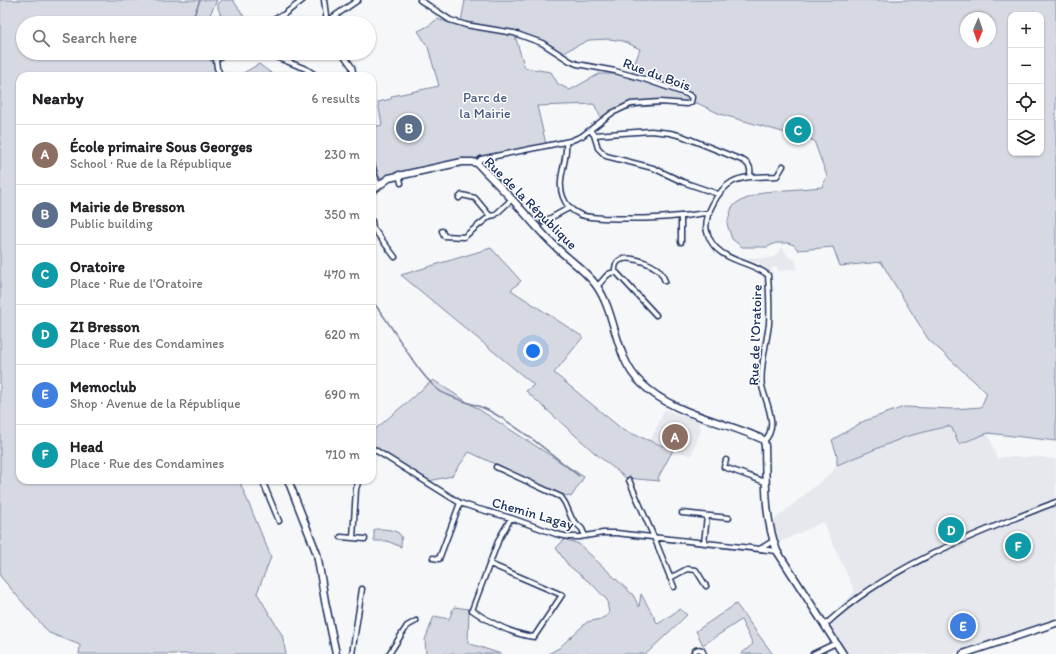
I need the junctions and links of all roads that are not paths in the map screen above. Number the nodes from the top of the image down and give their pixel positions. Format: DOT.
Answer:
graph roads {
  1 [pos="302,0"];
  2 [pos="324,0"];
  3 [pos="358,0"];
  4 [pos="420,0"];
  5 [pos="280,16"];
  6 [pos="325,16"];
  7 [pos="335,16"];
  8 [pos="216,60"];
  9 [pos="284,60"];
  10 [pos="347,60"];
  11 [pos="219,72"];
  12 [pos="311,72"];
  13 [pos="353,72"];
  14 [pos="590,130"];
  15 [pos="594,135"];
  16 [pos="566,143"];
  17 [pos="477,163"];
  18 [pos="783,166"];
  19 [pos="749,177"];
  20 [pos="376,179"];
  21 [pos="378,186"];
  22 [pos="718,194"];
  23 [pos="459,198"];
  24 [pos="512,199"];
  25 [pos="569,208"];
  26 [pos="710,212"];
  27 [pos="490,216"];
  28 [pos="681,216"];
  29 [pos="542,222"];
  30 [pos="442,231"];
  31 [pos="376,232"];
  32 [pos="682,242"];
  33 [pos="395,258"];
  34 [pos="615,272"];
  35 [pos="665,281"];
  36 [pos="596,286"];
  37 [pos="656,315"];
  38 [pos="764,441"];
  39 [pos="376,450"];
  40 [pos="726,460"];
  41 [pos="496,467"];
  42 [pos="629,480"];
  43 [pos="766,482"];
  44 [pos="264,484"];
  45 [pos="290,484"];
  46 [pos="358,484"];
  47 [pos="1056,502"];
  48 [pos="460,503"];
  49 [pos="682,513"];
  50 [pos="707,516"];
  51 [pos="511,518"];
  52 [pos="729,518"];
  53 [pos="279,521"];
  54 [pos="585,536"];
  55 [pos="341,537"];
  56 [pos="653,537"];
  57 [pos="354,538"];
  58 [pos="365,539"];
  59 [pos="773,541"];
  60 [pos="704,543"];
  61 [pos="760,550"];
  62 [pos="776,551"];
  63 [pos="434,558"];
  64 [pos="490,564"];
  65 [pos="670,578"];
  66 [pos="706,586"];
  67 [pos="674,587"];
  68 [pos="362,589"];
  69 [pos="416,621"];
  70 [pos="1056,623"];
  71 [pos="825,625"];
  72 [pos="836,643"];
  73 [pos="336,654"];
  74 [pos="352,654"];
  75 [pos="389,654"];
  76 [pos="693,654"];
  77 [pos="704,654"];
  78 [pos="813,654"];
  79 [pos="843,654"];
  80 [pos="963,654"];
  1 -- 5 [label="street"];
  2 -- 6 [label="street"];
  3 -- 7 [label="street"];
  4 -- 14 [label="street, Rue du Bois"];
  8 -- 11 [label="street"];
  9 -- 12 [label="street"];
  10 -- 13 [label="street"];
  14 -- 15 [label="street"];
  14 -- 16 [label="street, Rue du Bois"];
  15 -- 19 [label="street"];
  15 -- 22 [label="street"];
  16 -- 17 [label="street, Rue du Bois"];
  16 -- 25 [label="street"];
  17 -- 21 [label="street, Rue de la République"];
  17 -- 24 [label="street, Rue de la République"];
  18 -- 19 [label="street, Rue de l'Oratoire"];
  19 -- 22 [label="street, Rue de l'Oratoire"];
  20 -- 21 [label="street"];
  22 -- 26 [label="street, Rue de l'Oratoire"];
  23 -- 27 [label="street"];
  24 -- 27 [label="street"];
  24 -- 36 [label="street, Rue de la République"];
  25 -- 28 [label="street"];
  25 -- 29 [label="street"];
  26 -- 28 [label="street"];
  26 -- 38 [label="street, Rue de l'Oratoire"];
  27 -- 30 [label="street"];
  28 -- 32 [label="street"];
  31 -- 33 [label="street"];
  34 -- 35 [label="street"];
  34 -- 36 [label="street"];
  34 -- 37 [label="street"];
  36 -- 38 [label="street, Rue de la République"];
  38 -- 43 [label="street"];
  39 -- 48 [label="street, Chemin Lagay"];
  40 -- 43 [label="street"];
  41 -- 54 [label="street"];
  42 -- 56 [label="street"];
  43 -- 59 [label="street"];
  44 -- 53 [label="street"];
  45 -- 73 [label="street"];
  46 -- 57 [label="street"];
  47 -- 71 [label="street"];
  48 -- 51 [label="street, Chemin Lagay"];
  48 -- 63 [label="street"];
  49 -- 50 [label="street"];
  50 -- 52 [label="street"];
  50 -- 60 [label="street"];
  51 -- 54 [label="street, Chemin Lagay"];
  51 -- 64 [label="street"];
  54 -- 56 [label="street, Chemin Lagay"];
  55 -- 57 [label="street"];
  56 -- 60 [label="street, Chemin Lagay"];
  56 -- 65 [label="street"];
  57 -- 58 [label="street"];
  59 -- 61 [label="street"];
  59 -- 62 [label="street"];
  60 -- 61 [label="street, Chemin Lagay"];
  61 -- 62 [label="street, Chemin Lagay"];
  62 -- 71 [label="street"];
  64 -- 64 [label="street"];
  65 -- 66 [label="street"];
  65 -- 67 [label="street"];
  68 -- 74 [label="street"];
  69 -- 75 [label="street"];
  70 -- 80 [label="street"];
  71 -- 72 [label="street"];
  72 -- 78 [label="street"];
  72 -- 79 [label="street"];
  76 -- 77 [label="street"];
}
